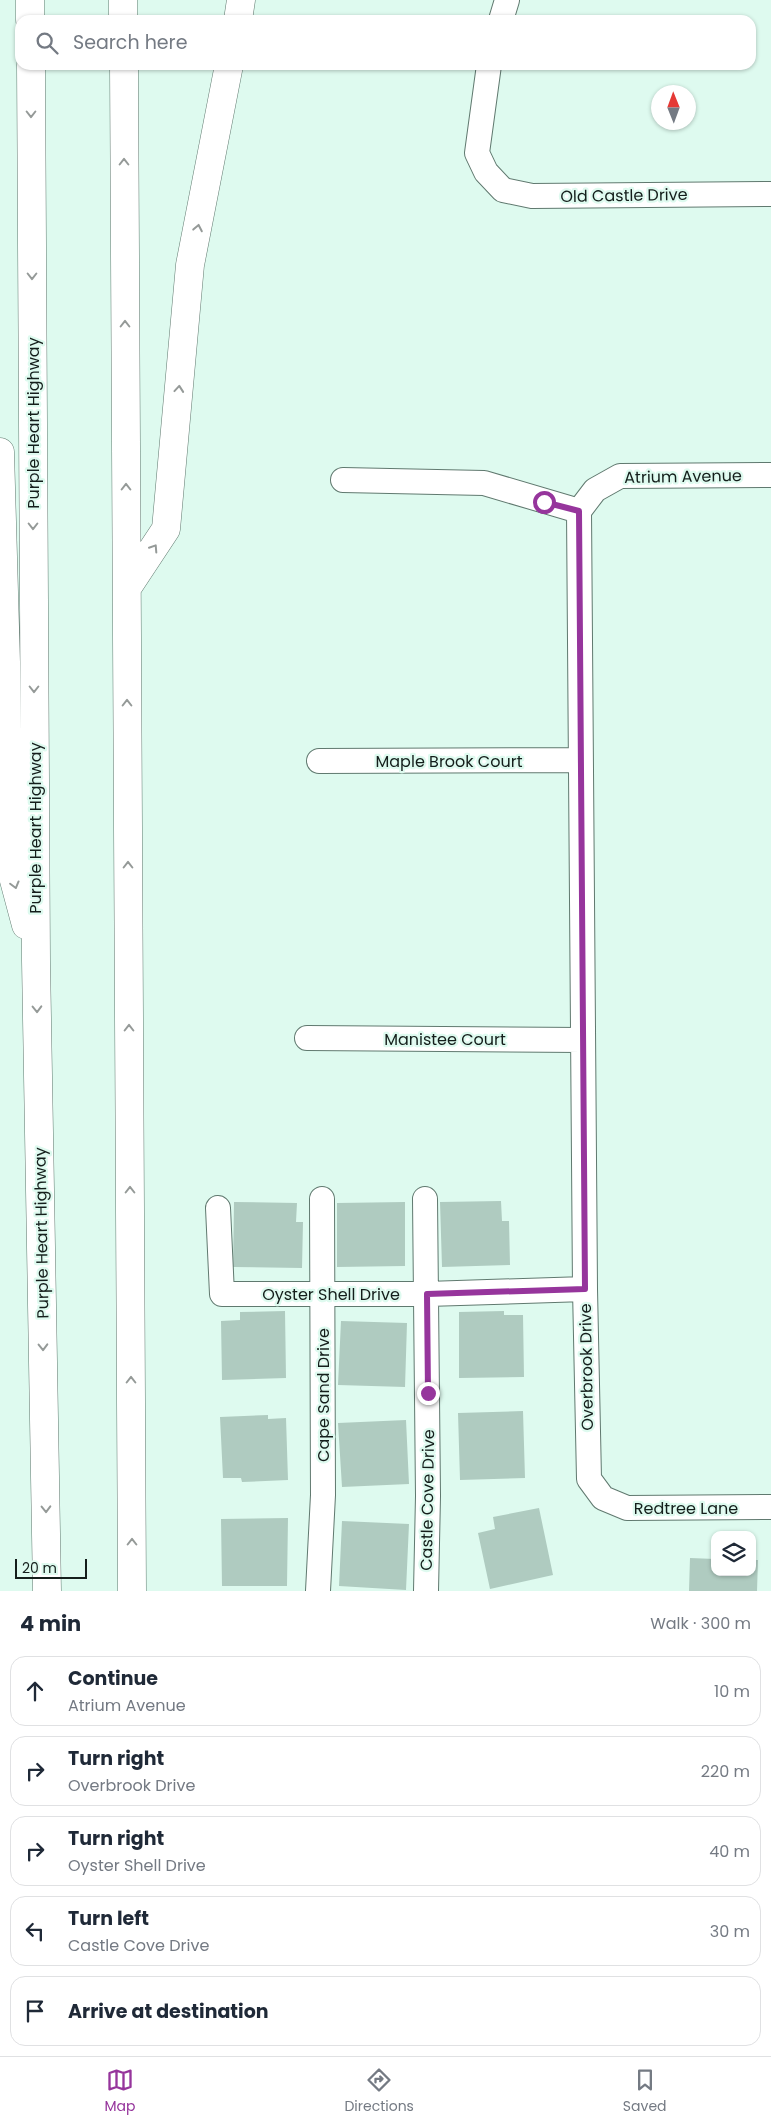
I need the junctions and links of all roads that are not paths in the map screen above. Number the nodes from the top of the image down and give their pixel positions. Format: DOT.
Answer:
graph roads {
  1 [pos="30,0"];
  2 [pos="123,0"];
  3 [pos="241,0"];
  4 [pos="507,0"];
  5 [pos="30,15"];
  6 [pos="123,15"];
  7 [pos="239,15"];
  8 [pos="502,15"];
  9 [pos="31,70"];
  10 [pos="124,70"];
  11 [pos="229,70"];
  12 [pos="488,70"];
  13 [pos="771,194"];
  14 [pos="0,452"];
  15 [pos="771,475"];
  16 [pos="344,480"];
  17 [pos="579,511"];
  18 [pos="127,588"];
  19 [pos="580,760"];
  20 [pos="319,761"];
  21 [pos="36,961"];
  22 [pos="307,1038"];
  23 [pos="582,1040"];
  24 [pos="322,1199"];
  25 [pos="425,1199"];
  26 [pos="218,1208"];
  27 [pos="585,1289"];
  28 [pos="427,1294"];
  29 [pos="323,1295"];
  30 [pos="603,1498"];
  31 [pos="771,1508"];
  32 [pos="47,1591"];
  33 [pos="132,1591"];
  34 [pos="318,1591"];
  35 [pos="426,1591"];
  1 -- 5 [label="highway"];
  2 -- 6 [label="highway"];
  3 -- 7 [label="highway"];
  4 -- 8 [label="street"];
  9 -- 21 [label="highway, Purple Heart Highway, one-way"];
  18 -- 10 [label="highway, one-way"];
  18 -- 11 [label="highway, one-way"];
  12 -- 13 [label="street, Old Castle Drive"];
  14 -- 21 [label="highway, one-way"];
  15 -- 17 [label="street, Atrium Avenue"];
  16 -- 17 [label="street"];
  17 -- 19 [label="street, Overbrook Drive"];
  33 -- 18 [label="highway, one-way"];
  19 -- 20 [label="street, Maple Brook Court"];
  19 -- 23 [label="street, Overbrook Drive"];
  21 -- 32 [label="highway, Purple Heart Highway, one-way"];
  22 -- 23 [label="street, Manistee Court"];
  23 -- 27 [label="street, Overbrook Drive"];
  24 -- 29 [label="street, Cape Sand Drive"];
  25 -- 28 [label="street, Castle Cove Drive"];
  26 -- 29 [label="street, Oyster Shell Drive"];
  27 -- 28 [label="street, Oyster Shell Drive"];
  27 -- 30 [label="street, Overbrook Drive"];
  28 -- 29 [label="street, Oyster Shell Drive"];
  28 -- 35 [label="street, Castle Cove Drive"];
  29 -- 34 [label="street, Cape Sand Drive"];
  30 -- 31 [label="street, Redtree Lane"];
}
